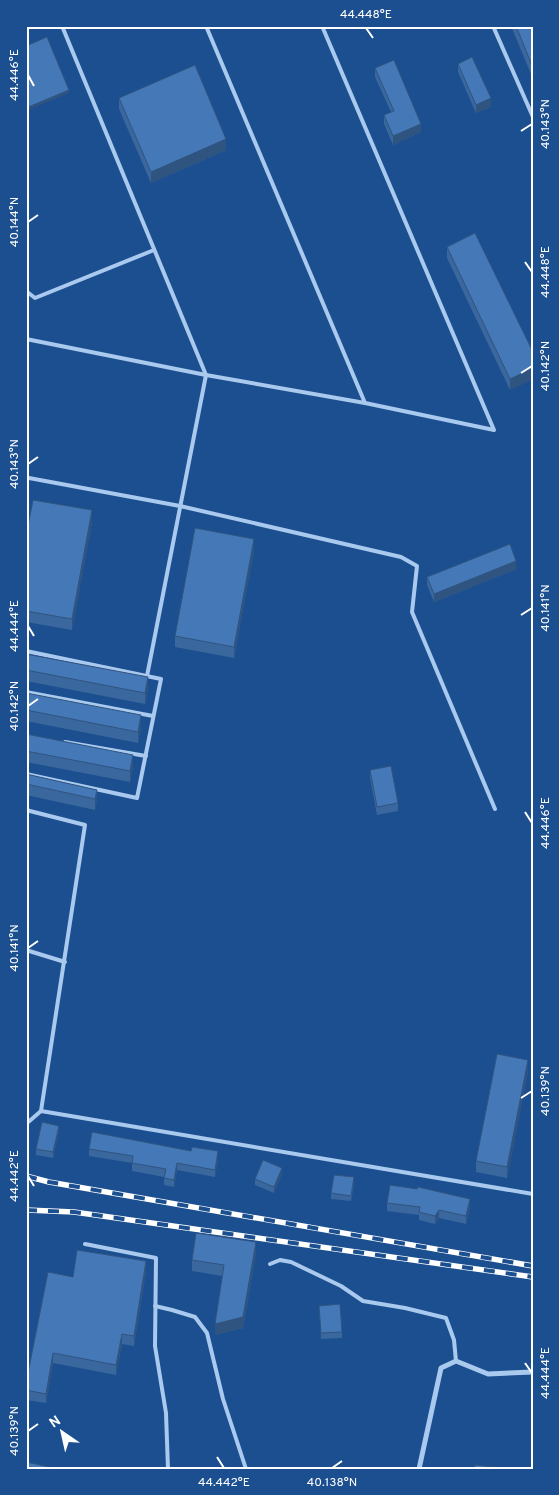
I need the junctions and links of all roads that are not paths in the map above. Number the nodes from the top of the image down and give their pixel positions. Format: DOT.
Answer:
graph roads {
  1 [pos="62,26"];
  2 [pos="206,26"];
  3 [pos="322,26"];
  4 [pos="493,26"];
  5 [pos="533,117"];
  6 [pos="154,250"];
  7 [pos="26,291"];
  8 [pos="26,339"];
  9 [pos="206,376"];
  10 [pos="365,403"];
  11 [pos="29,478"];
  12 [pos="180,506"];
  13 [pos="26,651"];
  14 [pos="147,676"];
  15 [pos="26,692"];
  16 [pos="154,716"];
  17 [pos="63,741"];
  18 [pos="146,756"];
  19 [pos="26,774"];
  20 [pos="495,809"];
  21 [pos="26,810"];
  22 [pos="26,950"];
  23 [pos="65,962"];
  24 [pos="42,1111"];
  25 [pos="26,1124"];
  26 [pos="533,1194"];
  27 [pos="85,1244"];
  28 [pos="270,1264"];
  29 [pos="155,1306"];
  30 [pos="456,1361"];
  31 [pos="533,1372"];
  32 [pos="168,1469"];
  33 [pos="246,1469"];
  34 [pos="419,1469"];
  1 -- 6 [label="lane"];
  2 -- 10 [label="lane"];
  3 -- 10 [label="lane"];
  4 -- 5 [label="lane"];
  6 -- 7 [label="lane"];
  6 -- 9 [label="lane"];
  8 -- 9 [label="lane"];
  9 -- 10 [label="lane"];
  9 -- 12 [label="lane"];
  11 -- 12 [label="lane"];
  12 -- 14 [label="lane"];
  12 -- 20 [label="lane"];
  13 -- 14 [label="lane"];
  14 -- 16 [label="lane"];
  15 -- 16 [label="lane"];
  16 -- 18 [label="lane"];
  17 -- 18 [label="lane"];
  18 -- 19 [label="lane"];
  21 -- 23 [label="lane"];
  22 -- 23 [label="lane"];
  23 -- 24 [label="lane"];
  24 -- 25 [label="lane"];
  24 -- 26 [label="lane"];
  27 -- 29 [label="lane"];
  28 -- 30 [label="lane"];
  29 -- 32 [label="lane"];
  29 -- 33 [label="lane"];
  30 -- 31 [label="street"];
  30 -- 34 [label="street"];
}
